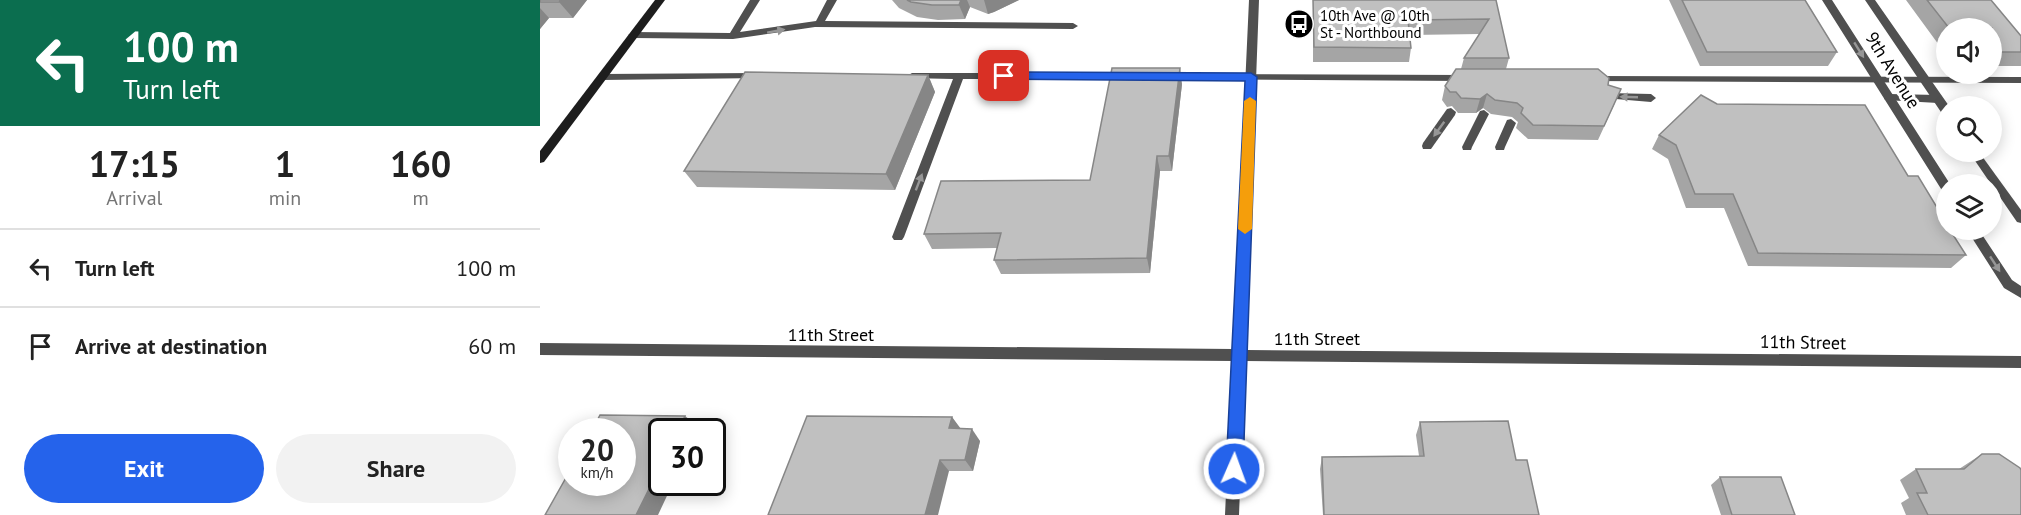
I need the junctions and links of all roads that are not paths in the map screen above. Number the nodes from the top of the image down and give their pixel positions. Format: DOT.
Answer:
graph roads {
  1 [pos="660,0"];
  2 [pos="755,0"];
  3 [pos="832,0"];
  4 [pos="1254,0"];
  5 [pos="1827,0"];
  6 [pos="1870,0"];
  7 [pos="819,24"];
  8 [pos="1073,26"];
  9 [pos="633,35"];
  10 [pos="733,36"];
  11 [pos="772,76"];
  12 [pos="901,76"];
  13 [pos="959,76"];
  14 [pos="1134,76"];
  15 [pos="1156,76"];
  16 [pos="602,77"];
  17 [pos="1251,77"];
  18 [pos="1472,78"];
  19 [pos="1581,78"];
  20 [pos="1877,80"];
  21 [pos="1924,80"];
  22 [pos="2021,81"];
  23 [pos="1608,96"];
  24 [pos="1936,96"];
  25 [pos="1651,98"];
  26 [pos="1889,98"];
  27 [pos="1936,99"];
  28 [pos="1451,112"];
  29 [pos="1484,114"];
  30 [pos="1511,123"];
  31 [pos="1427,146"];
  32 [pos="1467,147"];
  33 [pos="1500,147"];
  34 [pos="540,159"];
  35 [pos="1981,162"];
  36 [pos="1937,174"];
  37 [pos="2021,219"];
  38 [pos="898,237"];
  39 [pos="1979,240"];
  40 [pos="2021,293"];
  41 [pos="540,349"];
  42 [pos="1240,355"];
  43 [pos="2021,362"];
  44 [pos="1232,515"];
  1 -- 9 [label="main road"];
  2 -- 10 [label="street"];
  3 -- 7 [label="street"];
  4 -- 17 [label="street"];
  5 -- 20 [label="street, 9th Avenue, one-way"];
  6 -- 21 [label="street, 9th Avenue"];
  7 -- 8 [label="street"];
  10 -- 7 [label="street, one-way"];
  9 -- 10 [label="street"];
  9 -- 16 [label="main road"];
  11 -- 16 [label="street"];
  12 -- 13 [label="street"];
  13 -- 14 [label="street"];
  38 -- 13 [label="street, one-way"];
  15 -- 17 [label="street"];
  16 -- 34 [label="main road"];
  17 -- 18 [label="street"];
  17 -- 42 [label="street"];
  19 -- 20 [label="street"];
  20 -- 21 [label="street"];
  20 -- 26 [label="street, 9th Avenue"];
  21 -- 22 [label="street"];
  21 -- 24 [label="street, 9th Avenue"];
  25 -- 23 [label="street, one-way"];
  26 -- 27 [label="street"];
  26 -- 36 [label="street, 9th Avenue"];
  28 -- 31 [label="street, one-way"];
  29 -- 32 [label="street"];
  30 -- 33 [label="street"];
  35 -- 37 [label="street"];
  39 -- 40 [label="street, one-way"];
  41 -- 42 [label="street, 11th Street"];
  42 -- 43 [label="street, 11th Street"];
  42 -- 44 [label="street"];
}
